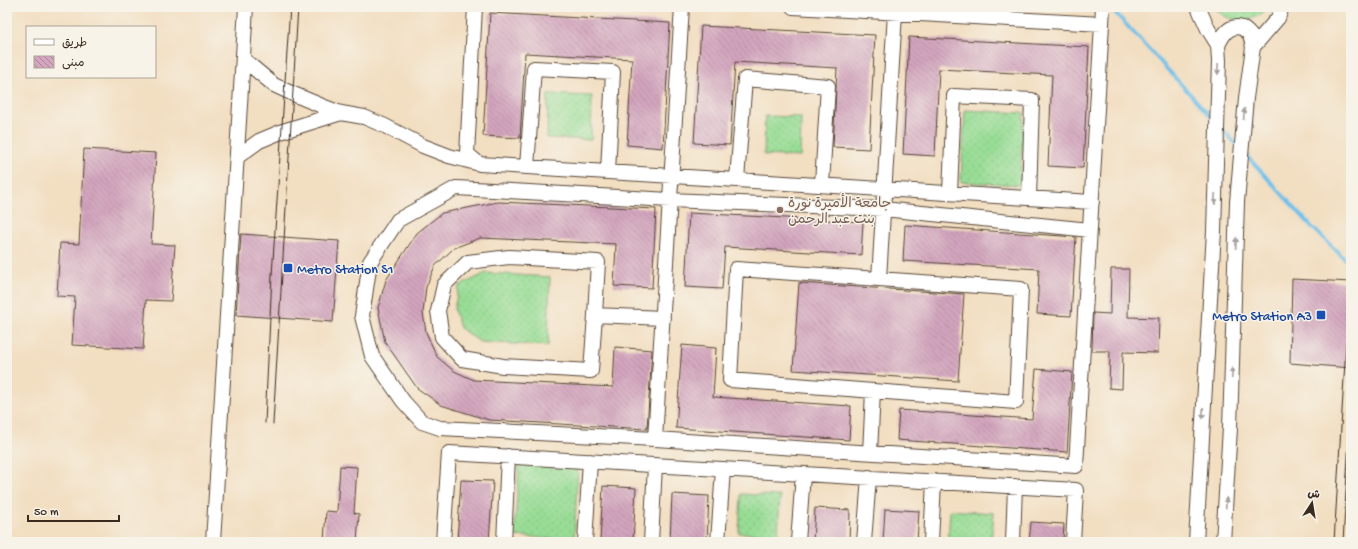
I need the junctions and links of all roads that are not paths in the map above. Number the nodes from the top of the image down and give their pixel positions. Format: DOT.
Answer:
graph roads {
  1 [pos="246,7"];
  2 [pos="475,7"];
  3 [pos="682,7"];
  4 [pos="793,7"];
  5 [pos="1103,7"];
  6 [pos="1198,7"];
  7 [pos="1282,7"];
  8 [pos="895,14"];
  9 [pos="1102,24"];
  10 [pos="1218,45"];
  11 [pos="1253,47"];
  12 [pos="242,59"];
  13 [pos="341,113"];
  14 [pos="236,156"];
  15 [pos="480,164"];
  16 [pos="527,167"];
  17 [pos="608,172"];
  18 [pos="671,175"];
  19 [pos="737,179"];
  20 [pos="822,184"];
  21 [pos="884,188"];
  22 [pos="950,193"];
  23 [pos="1029,198"];
  24 [pos="670,200"];
  25 [pos="1092,202"];
  26 [pos="883,209"];
  27 [pos="1090,230"];
  28 [pos="878,279"];
  29 [pos="595,315"];
  30 [pos="663,318"];
  31 [pos="873,391"];
  32 [pos="655,439"];
  33 [pos="870,453"];
  34 [pos="508,456"];
  35 [pos="590,461"];
  36 [pos="655,465"];
  37 [pos="723,469"];
  38 [pos="803,474"];
  39 [pos="869,478"];
  40 [pos="934,481"];
  41 [pos="1015,486"];
  42 [pos="213,542"];
  43 [pos="443,542"];
  44 [pos="504,542"];
  45 [pos="585,542"];
  46 [pos="651,542"];
  47 [pos="718,542"];
  48 [pos="798,542"];
  49 [pos="864,542"];
  50 [pos="931,542"];
  51 [pos="1013,542"];
  52 [pos="1073,542"];
  53 [pos="1196,542"];
  54 [pos="1223,542"];
  1 -- 12 [label="street"];
  2 -- 15 [label="street"];
  3 -- 18 [label="street"];
  4 -- 8 [label="street"];
  5 -- 9 [label="street"];
  6 -- 10 [label="street"];
  7 -- 11 [label="street"];
  8 -- 9 [label="street"];
  8 -- 21 [label="street"];
  9 -- 25 [label="street"];
  10 -- 11 [label="street"];
  10 -- 53 [label="street, one-way"];
  54 -- 11 [label="street, one-way"];
  12 -- 13 [label="street"];
  12 -- 14 [label="street"];
  13 -- 14 [label="street"];
  13 -- 15 [label="street"];
  14 -- 42 [label="street"];
  15 -- 16 [label="street"];
  16 -- 17 [label="street"];
  16 -- 17 [label="street"];
  17 -- 18 [label="street"];
  18 -- 19 [label="street"];
  18 -- 24 [label="street"];
  19 -- 20 [label="street"];
  19 -- 20 [label="street"];
  20 -- 21 [label="street"];
  21 -- 22 [label="street"];
  21 -- 26 [label="street"];
  22 -- 23 [label="street"];
  22 -- 23 [label="street"];
  23 -- 25 [label="street"];
  24 -- 26 [label="street"];
  24 -- 30 [label="street"];
  24 -- 32 [label="street"];
  25 -- 27 [label="street"];
  26 -- 27 [label="street"];
  26 -- 28 [label="street"];
  27 -- 33 [label="street"];
  28 -- 31 [label="street"];
  28 -- 31 [label="street"];
  29 -- 29 [label="street"];
  29 -- 30 [label="street"];
  30 -- 32 [label="street"];
  31 -- 33 [label="street"];
  32 -- 33 [label="street"];
  34 -- 35 [label="street"];
  34 -- 43 [label="street"];
  34 -- 44 [label="street"];
  35 -- 36 [label="street"];
  35 -- 45 [label="street"];
  36 -- 37 [label="street"];
  36 -- 46 [label="street"];
  37 -- 38 [label="street"];
  37 -- 47 [label="street"];
  38 -- 39 [label="street"];
  38 -- 48 [label="street"];
  39 -- 40 [label="street"];
  39 -- 49 [label="street"];
  40 -- 41 [label="street"];
  40 -- 50 [label="street"];
  41 -- 51 [label="street"];
  41 -- 52 [label="street"];
}
